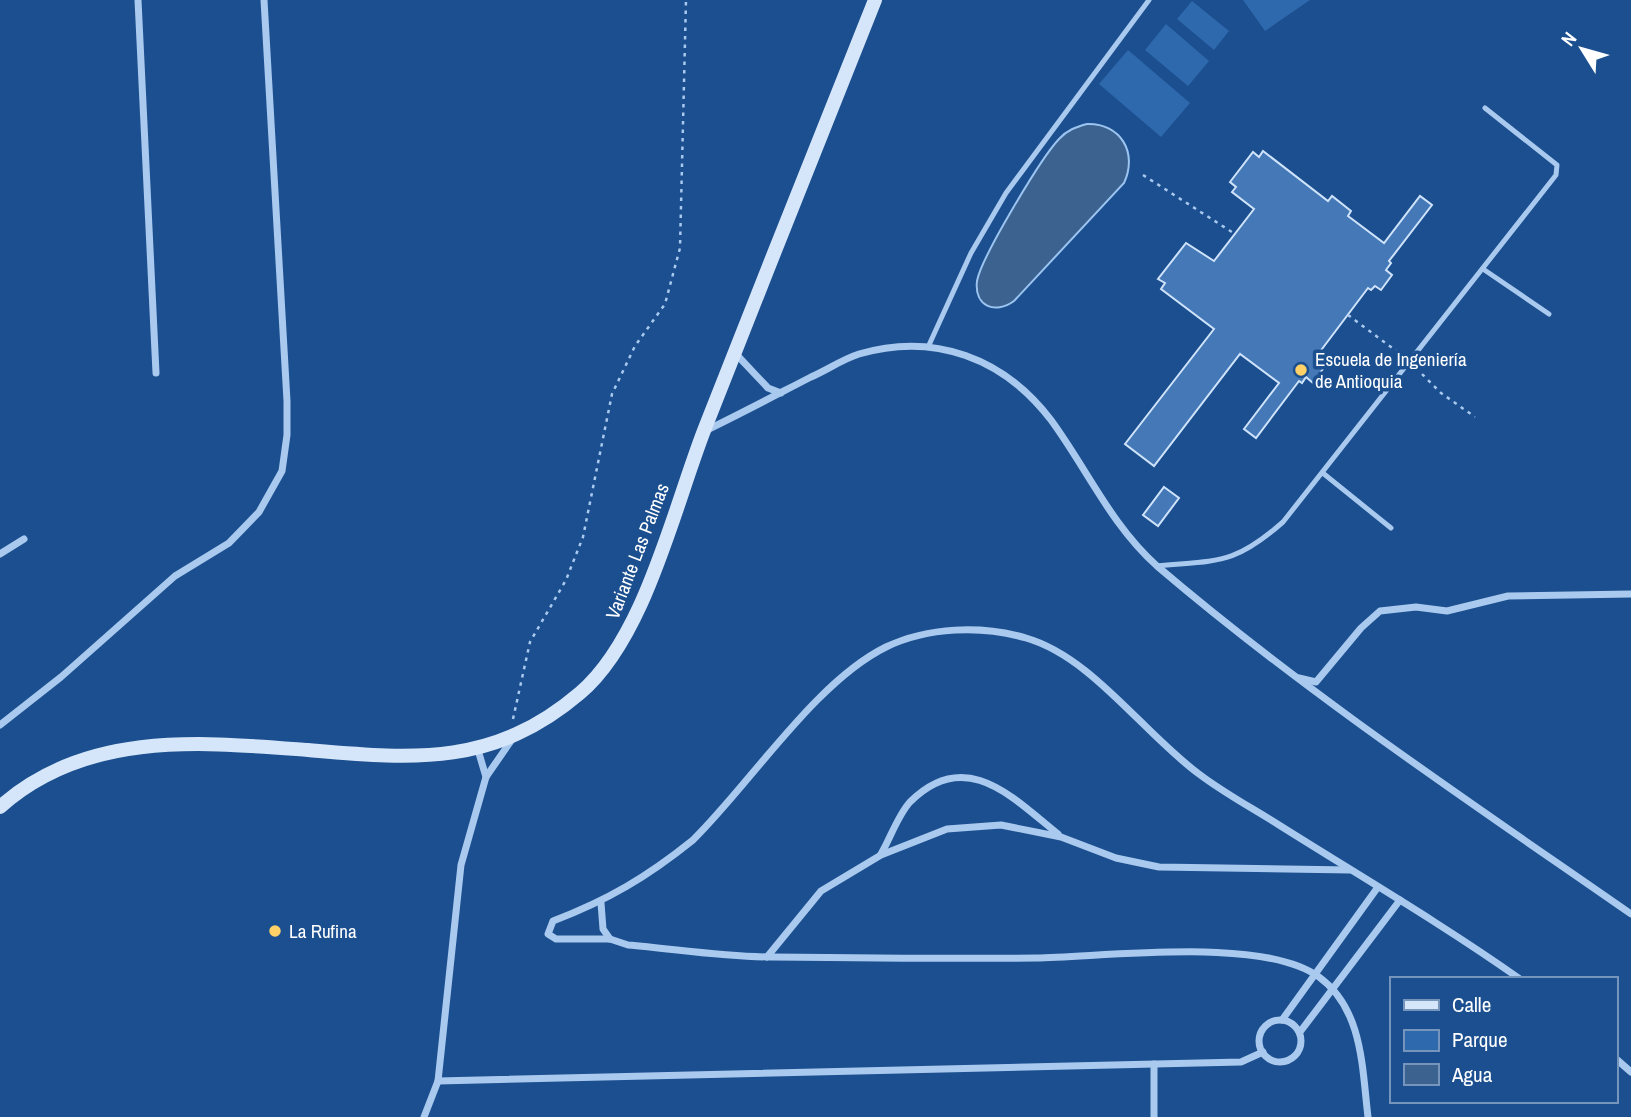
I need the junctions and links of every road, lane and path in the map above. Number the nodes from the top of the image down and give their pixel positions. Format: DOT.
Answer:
graph roads {
  1 [pos="138,0"];
  2 [pos="264,0"];
  3 [pos="685,0"];
  4 [pos="874,0"];
  5 [pos="1149,0"];
  6 [pos="1485,108"];
  7 [pos="1143,175"];
  8 [pos="1235,234"];
  9 [pos="1483,269"];
  10 [pos="1549,314"];
  11 [pos="929,345"];
  12 [pos="735,353"];
  13 [pos="156,373"];
  14 [pos="780,393"];
  15 [pos="703,432"];
  16 [pos="1324,474"];
  17 [pos="1391,527"];
  18 [pos="24,539"];
  19 [pos="0,554"];
  20 [pos="1157,566"];
  21 [pos="1631,594"];
  22 [pos="1294,677"];
  23 [pos="0,725"];
  24 [pos="513,734"];
  25 [pos="478,750"];
  26 [pos="486,777"];
  27 [pos="0,807"];
  28 [pos="1061,837"];
  29 [pos="881,855"];
  30 [pos="1351,870"];
  31 [pos="1378,887"];
  32 [pos="1400,900"];
  33 [pos="601,903"];
  34 [pos="1631,914"];
  35 [pos="610,939"];
  36 [pos="767,957"];
  37 [pos="1317,975"];
  38 [pos="1517,977"];
  39 [pos="1333,989"];
  40 [pos="1282,1020"];
  41 [pos="1300,1032"];
  42 [pos="1263,1052"];
  43 [pos="1617,1060"];
  44 [pos="1154,1064"];
  45 [pos="1631,1072"];
  46 [pos="438,1082"];
  47 [pos="424,1117"];
  48 [pos="1154,1117"];
  49 [pos="1368,1117"];
  1 -- 13 [label="street"];
  2 -- 23 [label="street"];
  3 -- 24 [label="path"];
  4 -- 12 [label="main road, Variante Las Palmas"];
  5 -- 11 [label="lane"];
  6 -- 9 [label="lane"];
  7 -- 8 [label="path"];
  9 -- 10 [label="lane"];
  9 -- 16 [label="lane"];
  11 -- 14 [label="street"];
  11 -- 20 [label="street"];
  12 -- 14 [label="street"];
  12 -- 15 [label="main road, Variante Las Palmas"];
  14 -- 15 [label="street"];
  15 -- 24 [label="main road, Variante Las Palmas"];
  16 -- 17 [label="lane"];
  16 -- 20 [label="lane"];
  18 -- 19 [label="street"];
  20 -- 22 [label="street"];
  21 -- 22 [label="street"];
  22 -- 34 [label="street"];
  24 -- 25 [label="main road, Variante Las Palmas"];
  24 -- 26 [label="street"];
  25 -- 26 [label="street"];
  25 -- 27 [label="main road, Variante Las Palmas"];
  26 -- 46 [label="street"];
  28 -- 29 [label="street"];
  28 -- 29 [label="street"];
  28 -- 30 [label="street"];
  29 -- 36 [label="street"];
  30 -- 31 [label="street"];
  30 -- 33 [label="street"];
  31 -- 32 [label="street"];
  31 -- 37 [label="street"];
  32 -- 38 [label="street"];
  32 -- 39 [label="street"];
  33 -- 35 [label="street"];
  33 -- 35 [label="street"];
  35 -- 36 [label="street"];
  36 -- 37 [label="street"];
  37 -- 39 [label="street"];
  37 -- 40 [label="street"];
  39 -- 41 [label="street"];
  39 -- 49 [label="street"];
  40 -- 41 [label="street"];
  40 -- 42 [label="street"];
  41 -- 42 [label="street"];
  42 -- 44 [label="street"];
  43 -- 45 [label="street"];
  44 -- 46 [label="street"];
  44 -- 48 [label="street"];
  46 -- 47 [label="street"];
}
